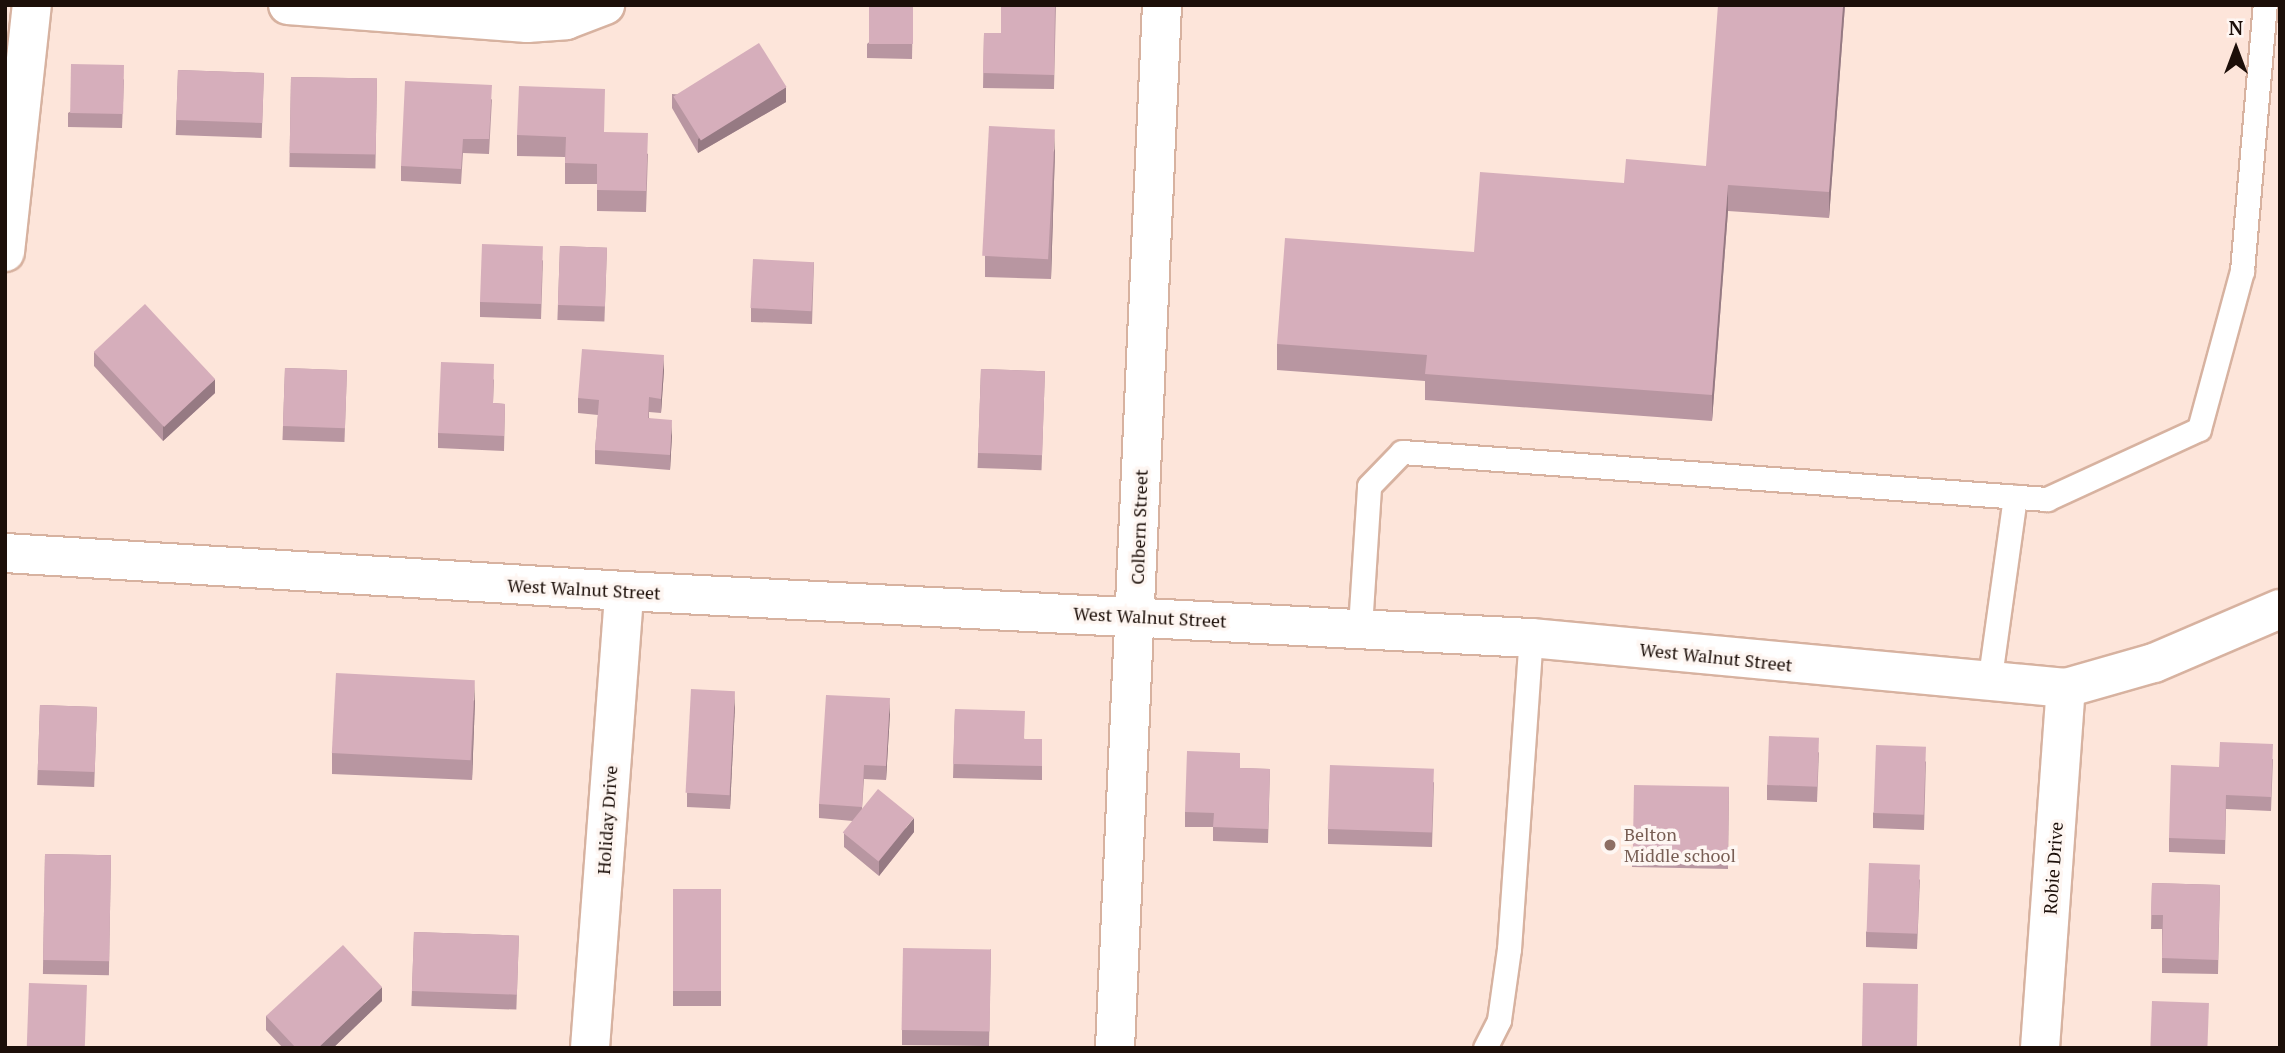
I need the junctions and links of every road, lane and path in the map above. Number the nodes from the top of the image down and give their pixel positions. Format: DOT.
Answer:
graph roads {
  1 [pos="33,5"];
  2 [pos="288,5"];
  3 [pos="605,5"];
  4 [pos="1162,5"];
  5 [pos="2265,5"];
  6 [pos="2272,5"];
  7 [pos="2280,6"];
  8 [pos="5,252"];
  9 [pos="2015,497"];
  10 [pos="5,553"];
  11 [pos="624,591"];
  12 [pos="2280,610"];
  13 [pos="1135,617"];
  14 [pos="1360,627"];
  15 [pos="1531,638"];
  16 [pos="1989,684"];
  17 [pos="2066,688"];
  18 [pos="590,1048"];
  19 [pos="1115,1048"];
  20 [pos="1485,1048"];
  21 [pos="2040,1048"];
  1 -- 8 [label="street"];
  2 -- 3 [label="street"];
  4 -- 13 [label="street, Colbern Street"];
  5 -- 9 [label="lane"];
  6 -- 7 [label="lane"];
  9 -- 14 [label="lane"];
  9 -- 16 [label="lane"];
  10 -- 11 [label="street, West Walnut Street"];
  11 -- 13 [label="street, West Walnut Street"];
  11 -- 18 [label="street, Holiday Drive"];
  12 -- 17 [label="street, West Walnut Street"];
  13 -- 14 [label="street, West Walnut Street"];
  13 -- 19 [label="street, Colbern Street"];
  14 -- 15 [label="street, West Walnut Street"];
  15 -- 16 [label="street, West Walnut Street"];
  15 -- 20 [label="lane"];
  16 -- 17 [label="street, West Walnut Street"];
  17 -- 21 [label="street, Robie Drive"];
}
